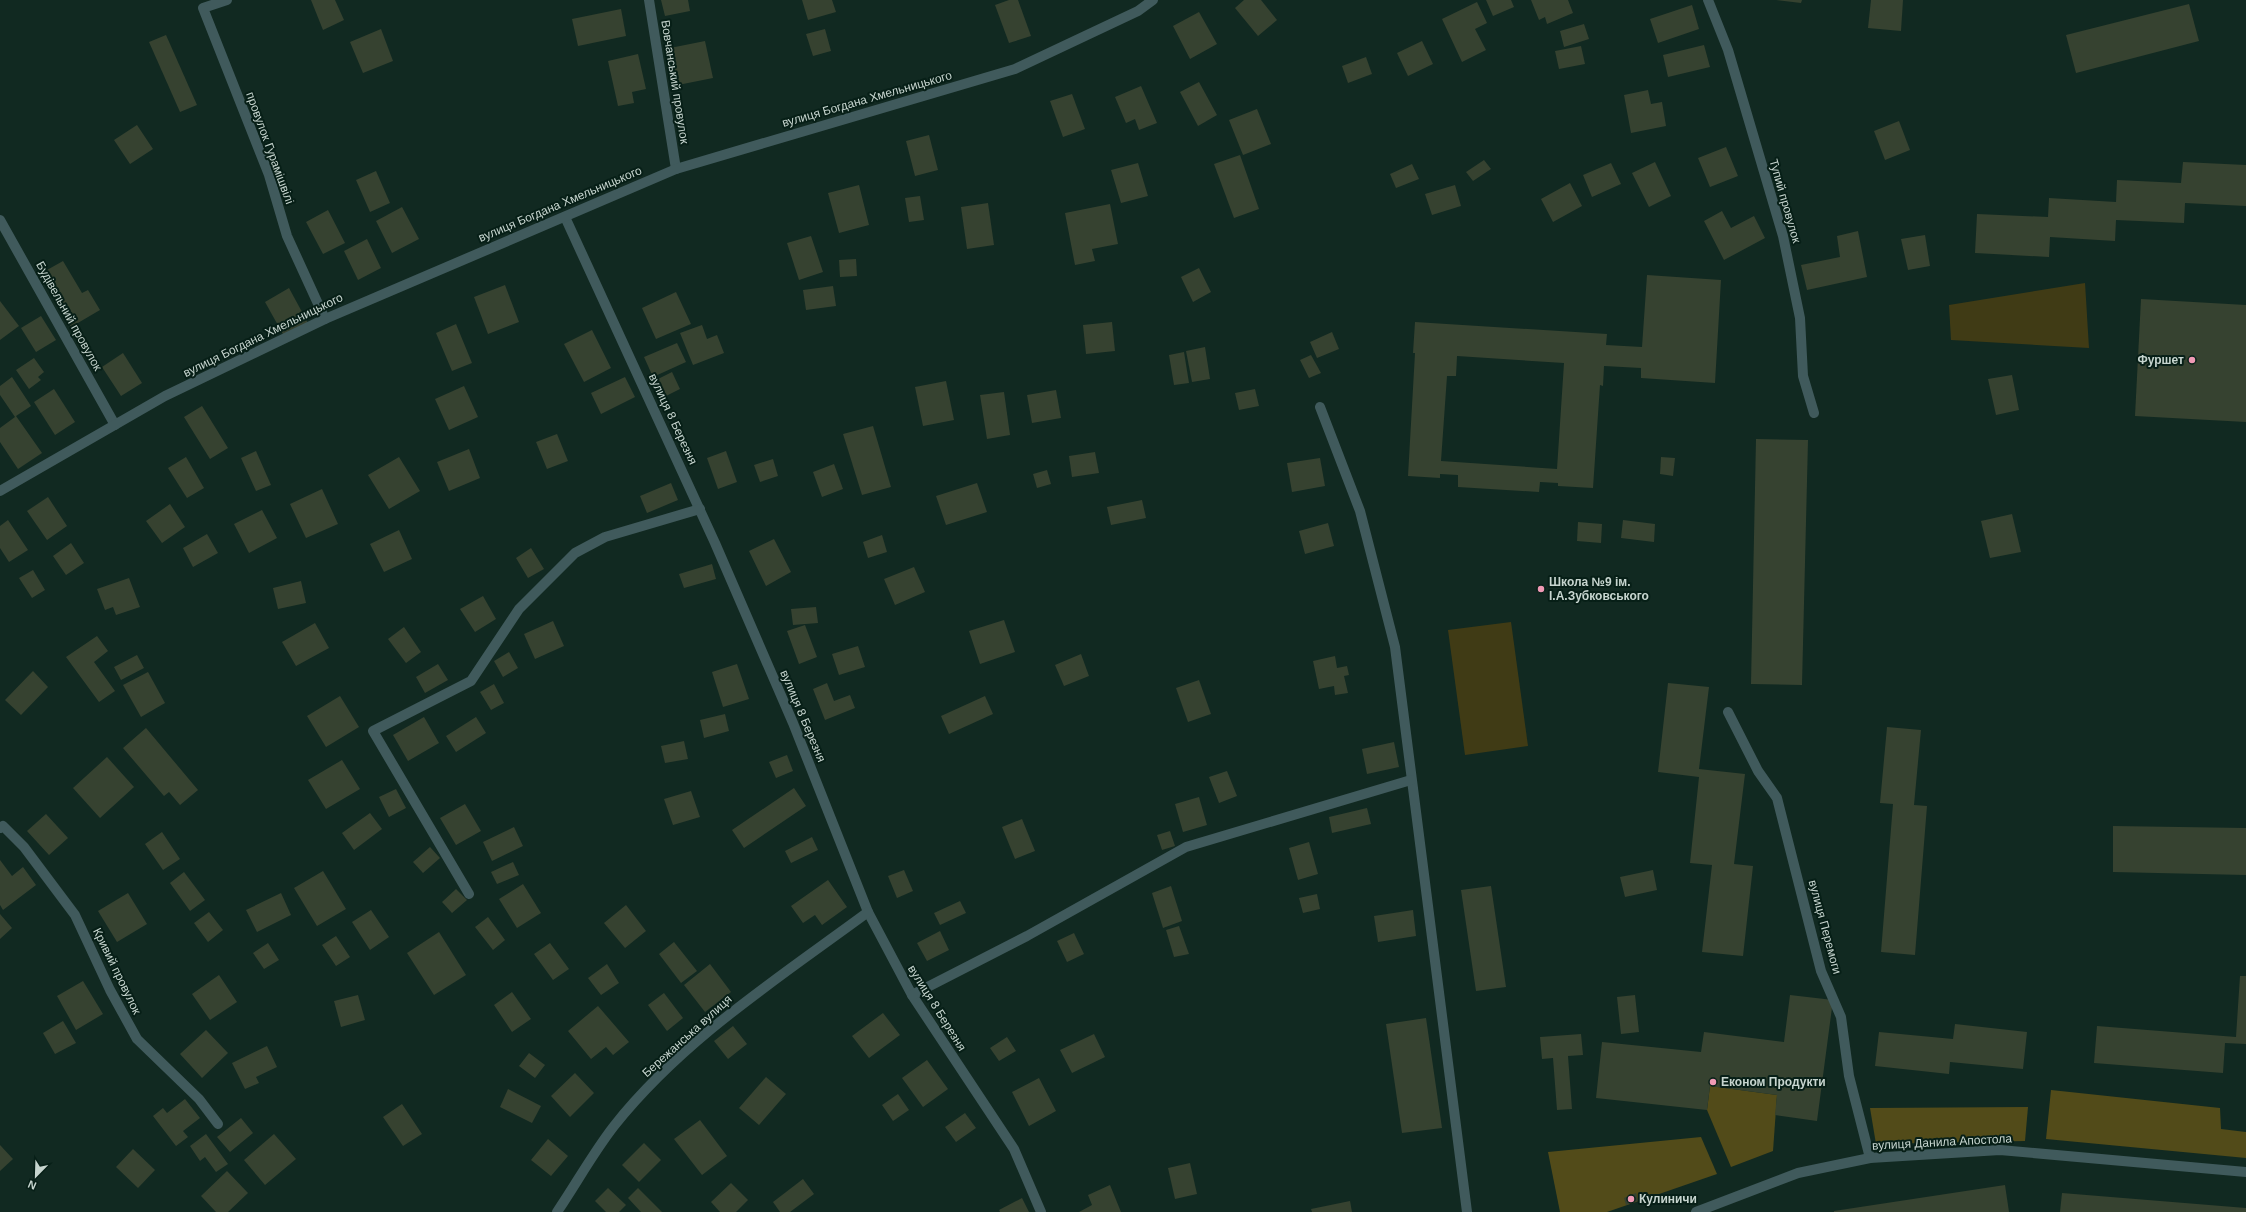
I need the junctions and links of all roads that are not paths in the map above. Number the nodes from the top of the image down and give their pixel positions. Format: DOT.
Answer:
graph roads {
  1 [pos="227,0"];
  2 [pos="649,0"];
  3 [pos="1153,0"];
  4 [pos="1708,0"];
  5 [pos="676,169"];
  6 [pos="565,217"];
  7 [pos="0,220"];
  8 [pos="325,319"];
  9 [pos="1320,407"];
  10 [pos="1814,413"];
  11 [pos="115,425"];
  12 [pos="0,491"];
  13 [pos="700,509"];
  14 [pos="1728,712"];
  15 [pos="1411,780"];
  16 [pos="0,828"];
  17 [pos="468,894"];
  18 [pos="868,912"];
  19 [pos="912,996"];
  20 [pos="218,1124"];
  21 [pos="1870,1158"];
  22 [pos="2246,1172"];
  23 [pos="557,1212"];
  24 [pos="1040,1212"];
  25 [pos="1467,1212"];
  26 [pos="1696,1212"];
  1 -- 8 [label="street, провулок Гурамішвілі"];
  2 -- 5 [label="street, Вовчанський провулок"];
  3 -- 5 [label="street, вулиця Богдана Хмельницького"];
  4 -- 10 [label="street, Тупий провулок"];
  5 -- 6 [label="street, вулиця Богдана Хмельницького"];
  6 -- 8 [label="street, вулиця Богдана Хмельницького"];
  6 -- 13 [label="street, вулиця 8 Березня"];
  7 -- 11 [label="street, Будівельний провулок"];
  8 -- 11 [label="street, вулиця Богдана Хмельницького"];
  9 -- 15 [label="street"];
  11 -- 12 [label="street, вулиця Богдана Хмельницького"];
  13 -- 17 [label="street"];
  13 -- 18 [label="street, вулиця 8 Березня"];
  14 -- 21 [label="street, вулиця Перемоги"];
  15 -- 19 [label="street"];
  15 -- 25 [label="street"];
  16 -- 20 [label="street, Кривий провулок"];
  18 -- 19 [label="street, вулиця 8 Березня"];
  18 -- 23 [label="street, Бережанська вулиця"];
  19 -- 24 [label="street, вулиця 8 Березня"];
  21 -- 22 [label="street, вулиця Данила Апостола"];
  21 -- 26 [label="street, вулиця Данила Апостола"];
}
